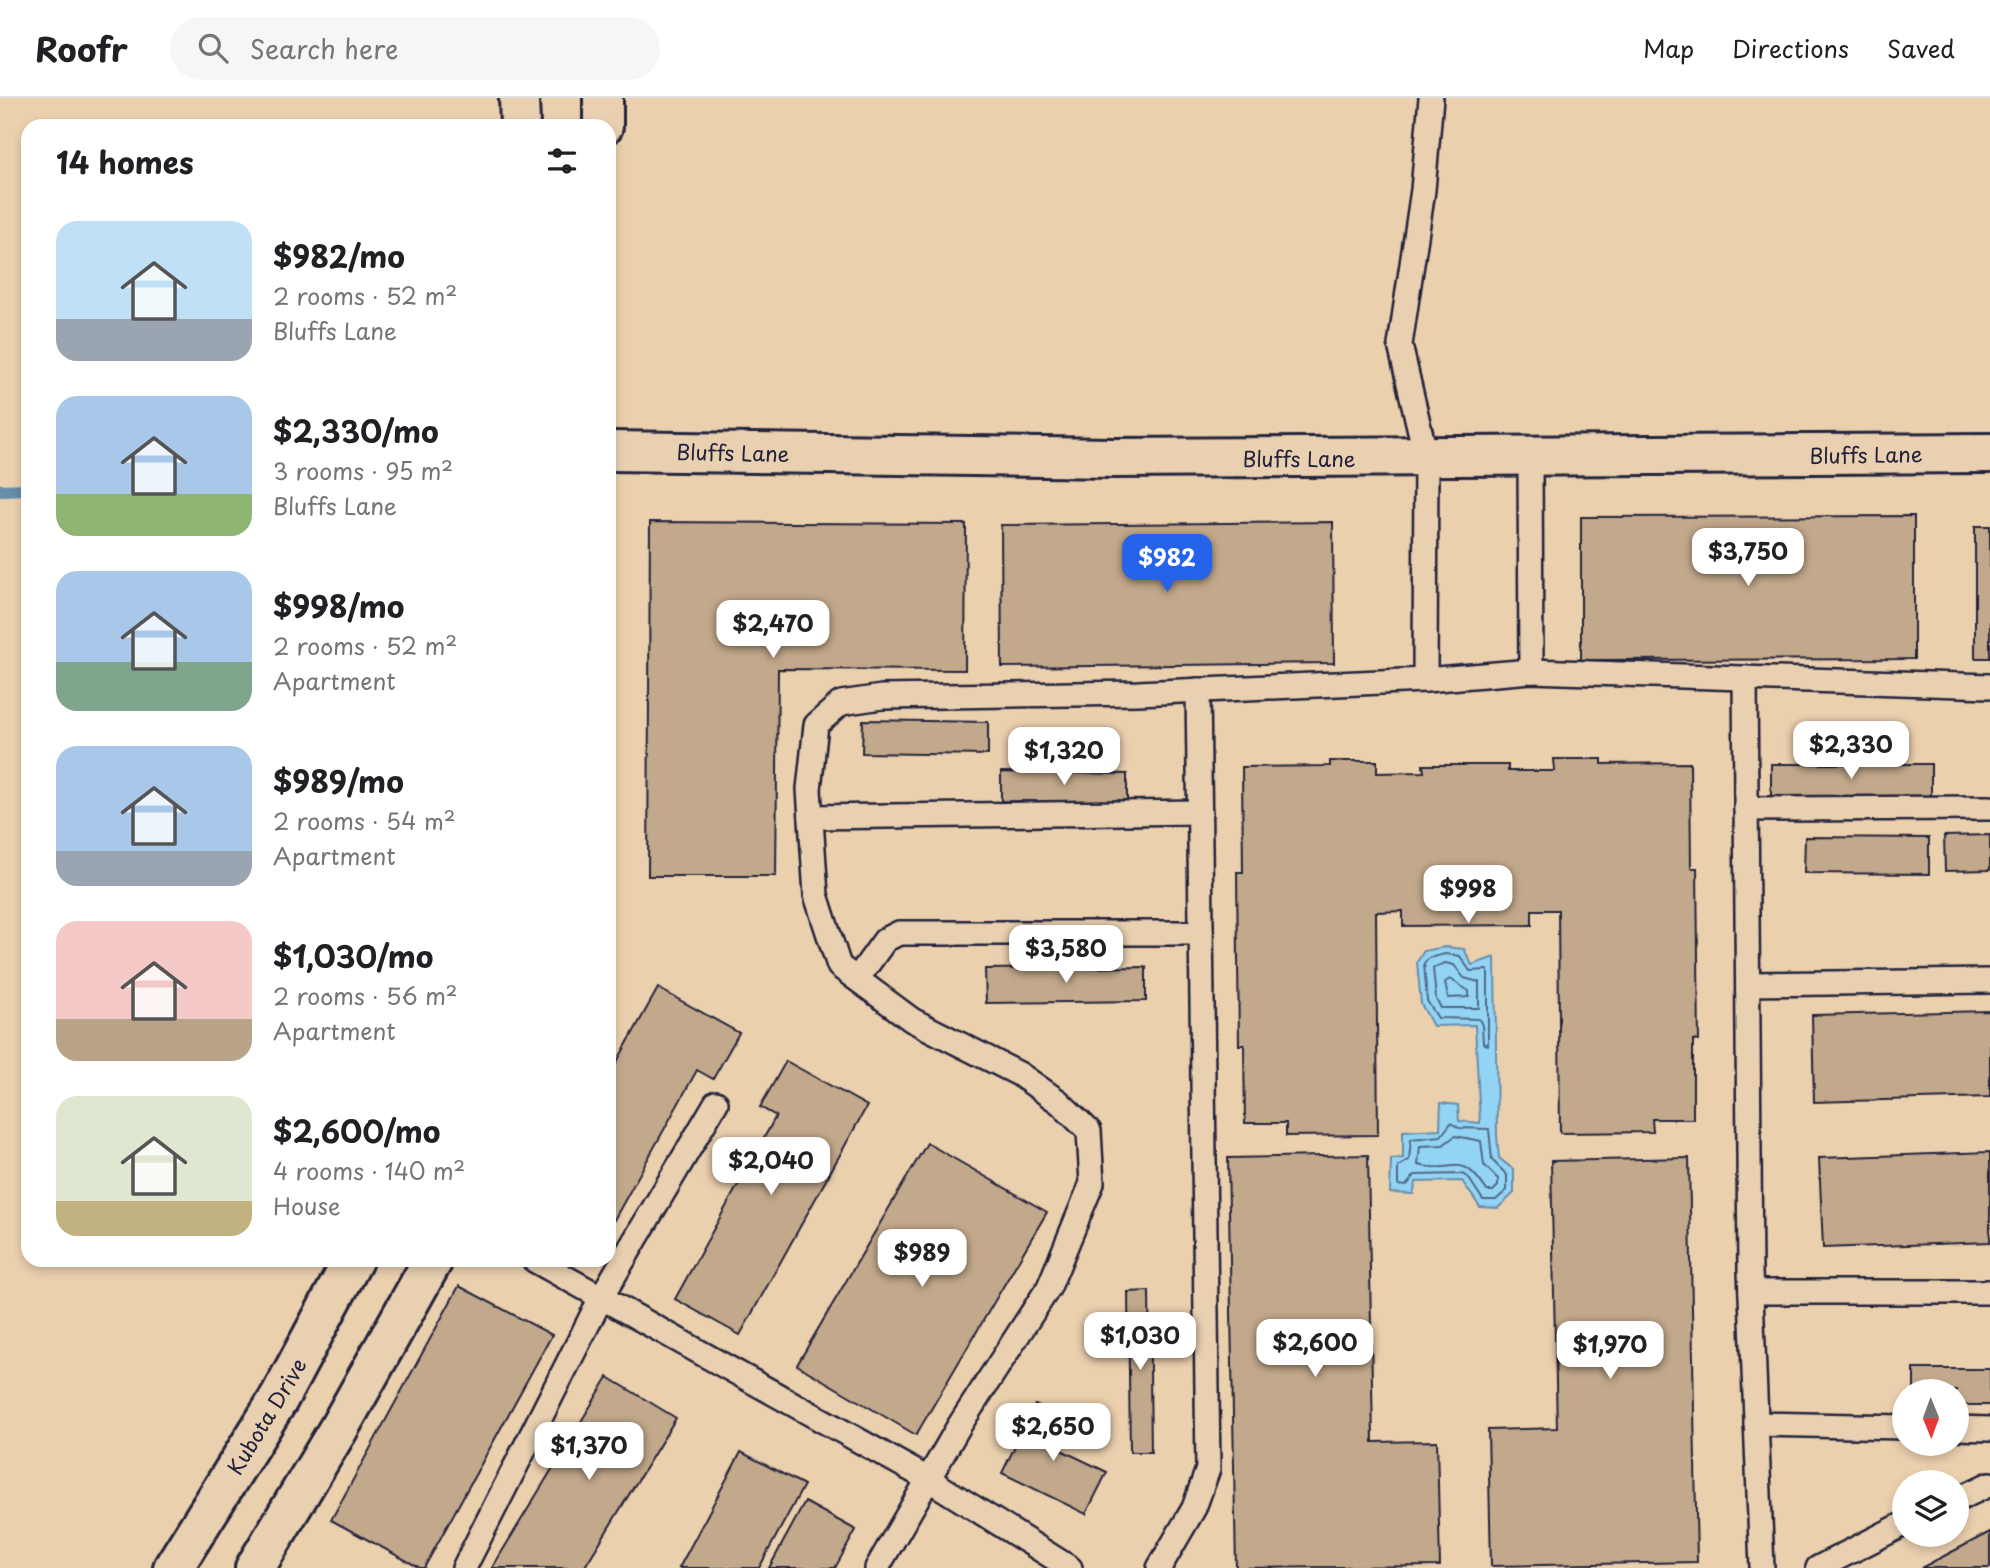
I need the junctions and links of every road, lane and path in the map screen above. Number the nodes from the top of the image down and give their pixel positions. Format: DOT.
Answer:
graph roads {
  1 [pos="519,98"];
  2 [pos="603,98"];
  3 [pos="1431,98"];
  4 [pos="520,119"];
  5 [pos="603,119"];
  6 [pos="616,451"];
  7 [pos="1990,453"];
  8 [pos="1426,457"];
  9 [pos="1530,457"];
  10 [pos="1531,671"];
  11 [pos="1745,678"];
  12 [pos="1425,680"];
  13 [pos="1990,686"];
  14 [pos="1198,690"];
  15 [pos="1990,808"];
  16 [pos="1746,809"];
  17 [pos="1200,812"];
  18 [pos="811,817"];
  19 [pos="1201,933"];
  20 [pos="857,979"];
  21 [pos="1990,981"];
  22 [pos="1748,984"];
  23 [pos="716,1103"];
  24 [pos="349,1267"];
  25 [pos="429,1267"];
  26 [pos="547,1267"];
  27 [pos="1751,1292"];
  28 [pos="1990,1292"];
  29 [pos="602,1296"];
  30 [pos="1756,1424"];
  31 [pos="1892,1427"];
  32 [pos="1969,1428"];
  33 [pos="1990,1429"];
  34 [pos="928,1479"];
  35 [pos="1990,1484"];
  36 [pos="1969,1494"];
  37 [pos="1892,1530"];
  38 [pos="173,1568"];
  39 [pos="255,1568"];
  40 [pos="464,1568"];
  41 [pos="877,1568"];
  42 [pos="1070,1568"];
  43 [pos="1159,1568"];
  44 [pos="1762,1568"];
  45 [pos="1818,1568"];
  1 -- 4 [label="street"];
  2 -- 5 [label="street"];
  3 -- 8 [label="lane"];
  6 -- 8 [label="street, Bluffs Lane"];
  7 -- 9 [label="street, Bluffs Lane"];
  8 -- 9 [label="street, Bluffs Lane"];
  8 -- 12 [label="lane"];
  9 -- 10 [label="lane"];
  10 -- 11 [label="lane"];
  10 -- 12 [label="lane"];
  11 -- 13 [label="lane"];
  11 -- 16 [label="lane"];
  12 -- 14 [label="lane"];
  14 -- 17 [label="lane"];
  14 -- 18 [label="lane"];
  15 -- 16 [label="lane"];
  16 -- 22 [label="lane"];
  17 -- 18 [label="lane"];
  17 -- 19 [label="lane"];
  18 -- 20 [label="lane"];
  19 -- 20 [label="lane"];
  19 -- 43 [label="lane"];
  20 -- 34 [label="lane"];
  21 -- 22 [label="lane"];
  22 -- 27 [label="lane"];
  23 -- 29 [label="lane"];
  24 -- 38 [label="street, Kubota Drive"];
  25 -- 39 [label="street"];
  26 -- 29 [label="lane"];
  27 -- 28 [label="lane"];
  27 -- 30 [label="lane"];
  29 -- 34 [label="lane"];
  29 -- 40 [label="lane"];
  30 -- 31 [label="lane"];
  30 -- 44 [label="lane"];
  32 -- 33 [label="lane"];
  34 -- 41 [label="lane"];
  34 -- 42 [label="lane"];
  35 -- 36 [label="lane"];
  37 -- 45 [label="lane"];
}
